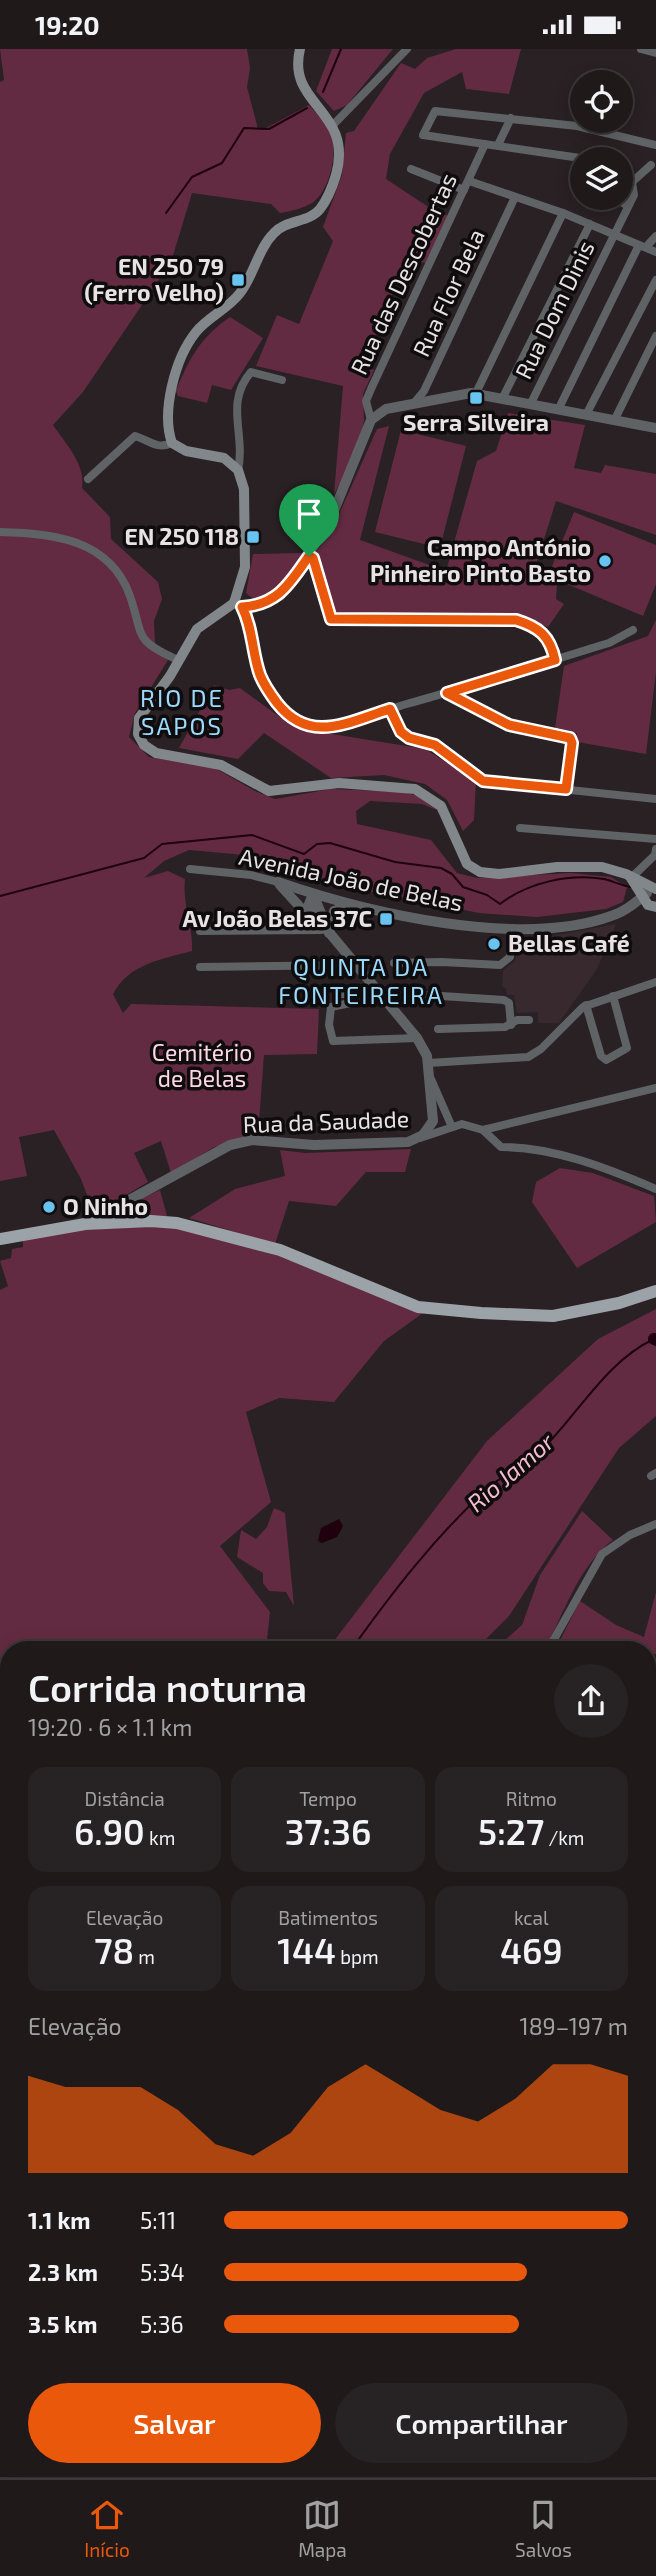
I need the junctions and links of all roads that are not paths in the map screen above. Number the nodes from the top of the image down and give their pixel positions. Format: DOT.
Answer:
graph roads {
  1 [pos="300,49"];
  2 [pos="641,49"];
  3 [pos="403,51"];
  4 [pos="656,53"];
  5 [pos="511,118"];
  6 [pos="333,125"];
  7 [pos="485,144"];
  8 [pos="498,145"];
  9 [pos="656,145"];
  10 [pos="570,156"];
  11 [pos="652,165"];
  12 [pos="411,169"];
  13 [pos="469,181"];
  14 [pos="633,181"];
  15 [pos="464,190"];
  16 [pos="515,198"];
  17 [pos="626,210"];
  18 [pos="563,213"];
  19 [pos="590,224"];
  20 [pos="614,234"];
  21 [pos="656,236"];
  22 [pos="642,246"];
  23 [pos="656,252"];
  24 [pos="656,280"];
  25 [pos="656,336"];
  26 [pos="282,380"];
  27 [pos="476,393"];
  28 [pos="503,397"];
  29 [pos="414,403"];
  30 [pos="531,403"];
  31 [pos="559,408"];
  32 [pos="587,413"];
  33 [pos="615,419"];
  34 [pos="371,421"];
  35 [pos="656,428"];
  36 [pos="172,443"];
  37 [pos="238,470"];
  38 [pos="88,479"];
  39 [pos="0,532"];
  40 [pos="309,556"];
  41 [pos="238,605"];
  42 [pos="633,630"];
  43 [pos="178,660"];
  44 [pos="555,660"];
  45 [pos="447,693"];
  46 [pos="390,709"];
  47 [pos="566,789"];
  48 [pos="656,799"];
  49 [pos="520,828"];
  50 [pos="656,839"];
  51 [pos="656,849"];
  52 [pos="190,869"];
  53 [pos="631,879"];
  54 [pos="278,883"];
  55 [pos="313,894"];
  56 [pos="651,900"];
  57 [pos="355,905"];
  58 [pos="304,911"];
  59 [pos="513,928"];
  60 [pos="299,930"];
  61 [pos="200,931"];
  62 [pos="325,931"];
  63 [pos="394,963"];
  64 [pos="357,965"];
  65 [pos="200,967"];
  66 [pos="656,982"];
  67 [pos="379,992"];
  68 [pos="340,993"];
  69 [pos="613,996"];
  70 [pos="586,1005"];
  71 [pos="529,1020"];
  72 [pos="512,1025"];
  73 [pos="438,1029"];
  74 [pos="417,1038"];
  75 [pos="428,1062"];
  76 [pos="432,1079"];
  77 [pos="656,1088"];
  78 [pos="452,1126"];
  79 [pos="483,1130"];
  80 [pos="408,1142"];
  81 [pos="656,1189"];
  82 [pos="85,1224"];
  83 [pos="0,1239"];
  84 [pos="656,1291"];
  85 [pos="656,1524"];
  86 [pos="553,1641"];
  1 -- 6 [label="main road"];
  2 -- 4 [label="street"];
  3 -- 6 [label="street"];
  5 -- 7 [label="street"];
  5 -- 8 [label="street"];
  5 -- 9 [label="street"];
  6 -- 36 [label="main road"];
  7 -- 8 [label="street"];
  7 -- 13 [label="street, Rua das Descobertas"];
  8 -- 10 [label="street"];
  11 -- 14 [label="street"];
  12 -- 15 [label="street"];
  13 -- 15 [label="street, Rua das Descobertas"];
  13 -- 16 [label="street"];
  15 -- 34 [label="street, Rua das Descobertas"];
  16 -- 18 [label="street"];
  16 -- 29 [label="street, Rua Flor Bela"];
  17 -- 20 [label="street, Rua Dom Dinis"];
  18 -- 19 [label="street"];
  18 -- 27 [label="street"];
  19 -- 20 [label="street"];
  19 -- 28 [label="street"];
  20 -- 22 [label="street"];
  20 -- 30 [label="street, Rua Dom Dinis"];
  21 -- 22 [label="street"];
  22 -- 23 [label="street"];
  22 -- 31 [label="street"];
  24 -- 32 [label="street"];
  25 -- 33 [label="street"];
  26 -- 37 [label="street"];
  27 -- 28 [label="street"];
  27 -- 29 [label="street"];
  28 -- 30 [label="street"];
  29 -- 34 [label="street"];
  30 -- 31 [label="street"];
  31 -- 32 [label="street"];
  32 -- 33 [label="street"];
  33 -- 35 [label="street"];
  34 -- 40 [label="street"];
  36 -- 37 [label="main road"];
  36 -- 38 [label="street"];
  37 -- 41 [label="main road"];
  39 -- 43 [label="street"];
  40 -- 41 [label="street"];
  40 -- 44 [label="street"];
  41 -- 43 [label="main road"];
  41 -- 46 [label="street"];
  42 -- 44 [label="street"];
  43 -- 53 [label="main road"];
  44 -- 45 [label="street"];
  45 -- 46 [label="street"];
  45 -- 47 [label="street"];
  46 -- 47 [label="street"];
  47 -- 48 [label="street"];
  49 -- 50 [label="street"];
  51 -- 53 [label="street"];
  52 -- 54 [label="street, Avenida João de Belas"];
  53 -- 56 [label="main road"];
  54 -- 55 [label="street, Avenida João de Belas"];
  54 -- 58 [label="street"];
  55 -- 57 [label="street, Avenida João de Belas"];
  55 -- 62 [label="street"];
  56 -- 59 [label="street, Avenida João de Belas"];
  57 -- 59 [label="street, Avenida João de Belas"];
  57 -- 62 [label="street"];
  58 -- 60 [label="street"];
  58 -- 62 [label="street"];
  59 -- 63 [label="street"];
  60 -- 61 [label="street"];
  60 -- 62 [label="street"];
  62 -- 64 [label="street"];
  64 -- 65 [label="street"];
  64 -- 67 [label="street"];
  66 -- 69 [label="street"];
  67 -- 72 [label="street"];
  67 -- 74 [label="street"];
  68 -- 74 [label="street"];
  69 -- 70 [label="street"];
  69 -- 70 [label="street"];
  70 -- 75 [label="street"];
  71 -- 72 [label="street"];
  72 -- 73 [label="street"];
  74 -- 75 [label="street"];
  75 -- 76 [label="street"];
  76 -- 78 [label="street"];
  76 -- 80 [label="street"];
  77 -- 79 [label="street"];
  78 -- 79 [label="street, Rua da Saudade"];
  78 -- 80 [label="street, Rua da Saudade"];
  79 -- 81 [label="street, Rua da Saudade"];
  80 -- 82 [label="street, Rua da Saudade"];
  82 -- 83 [label="main road"];
  82 -- 84 [label="main road"];
  85 -- 86 [label="street"];
}
